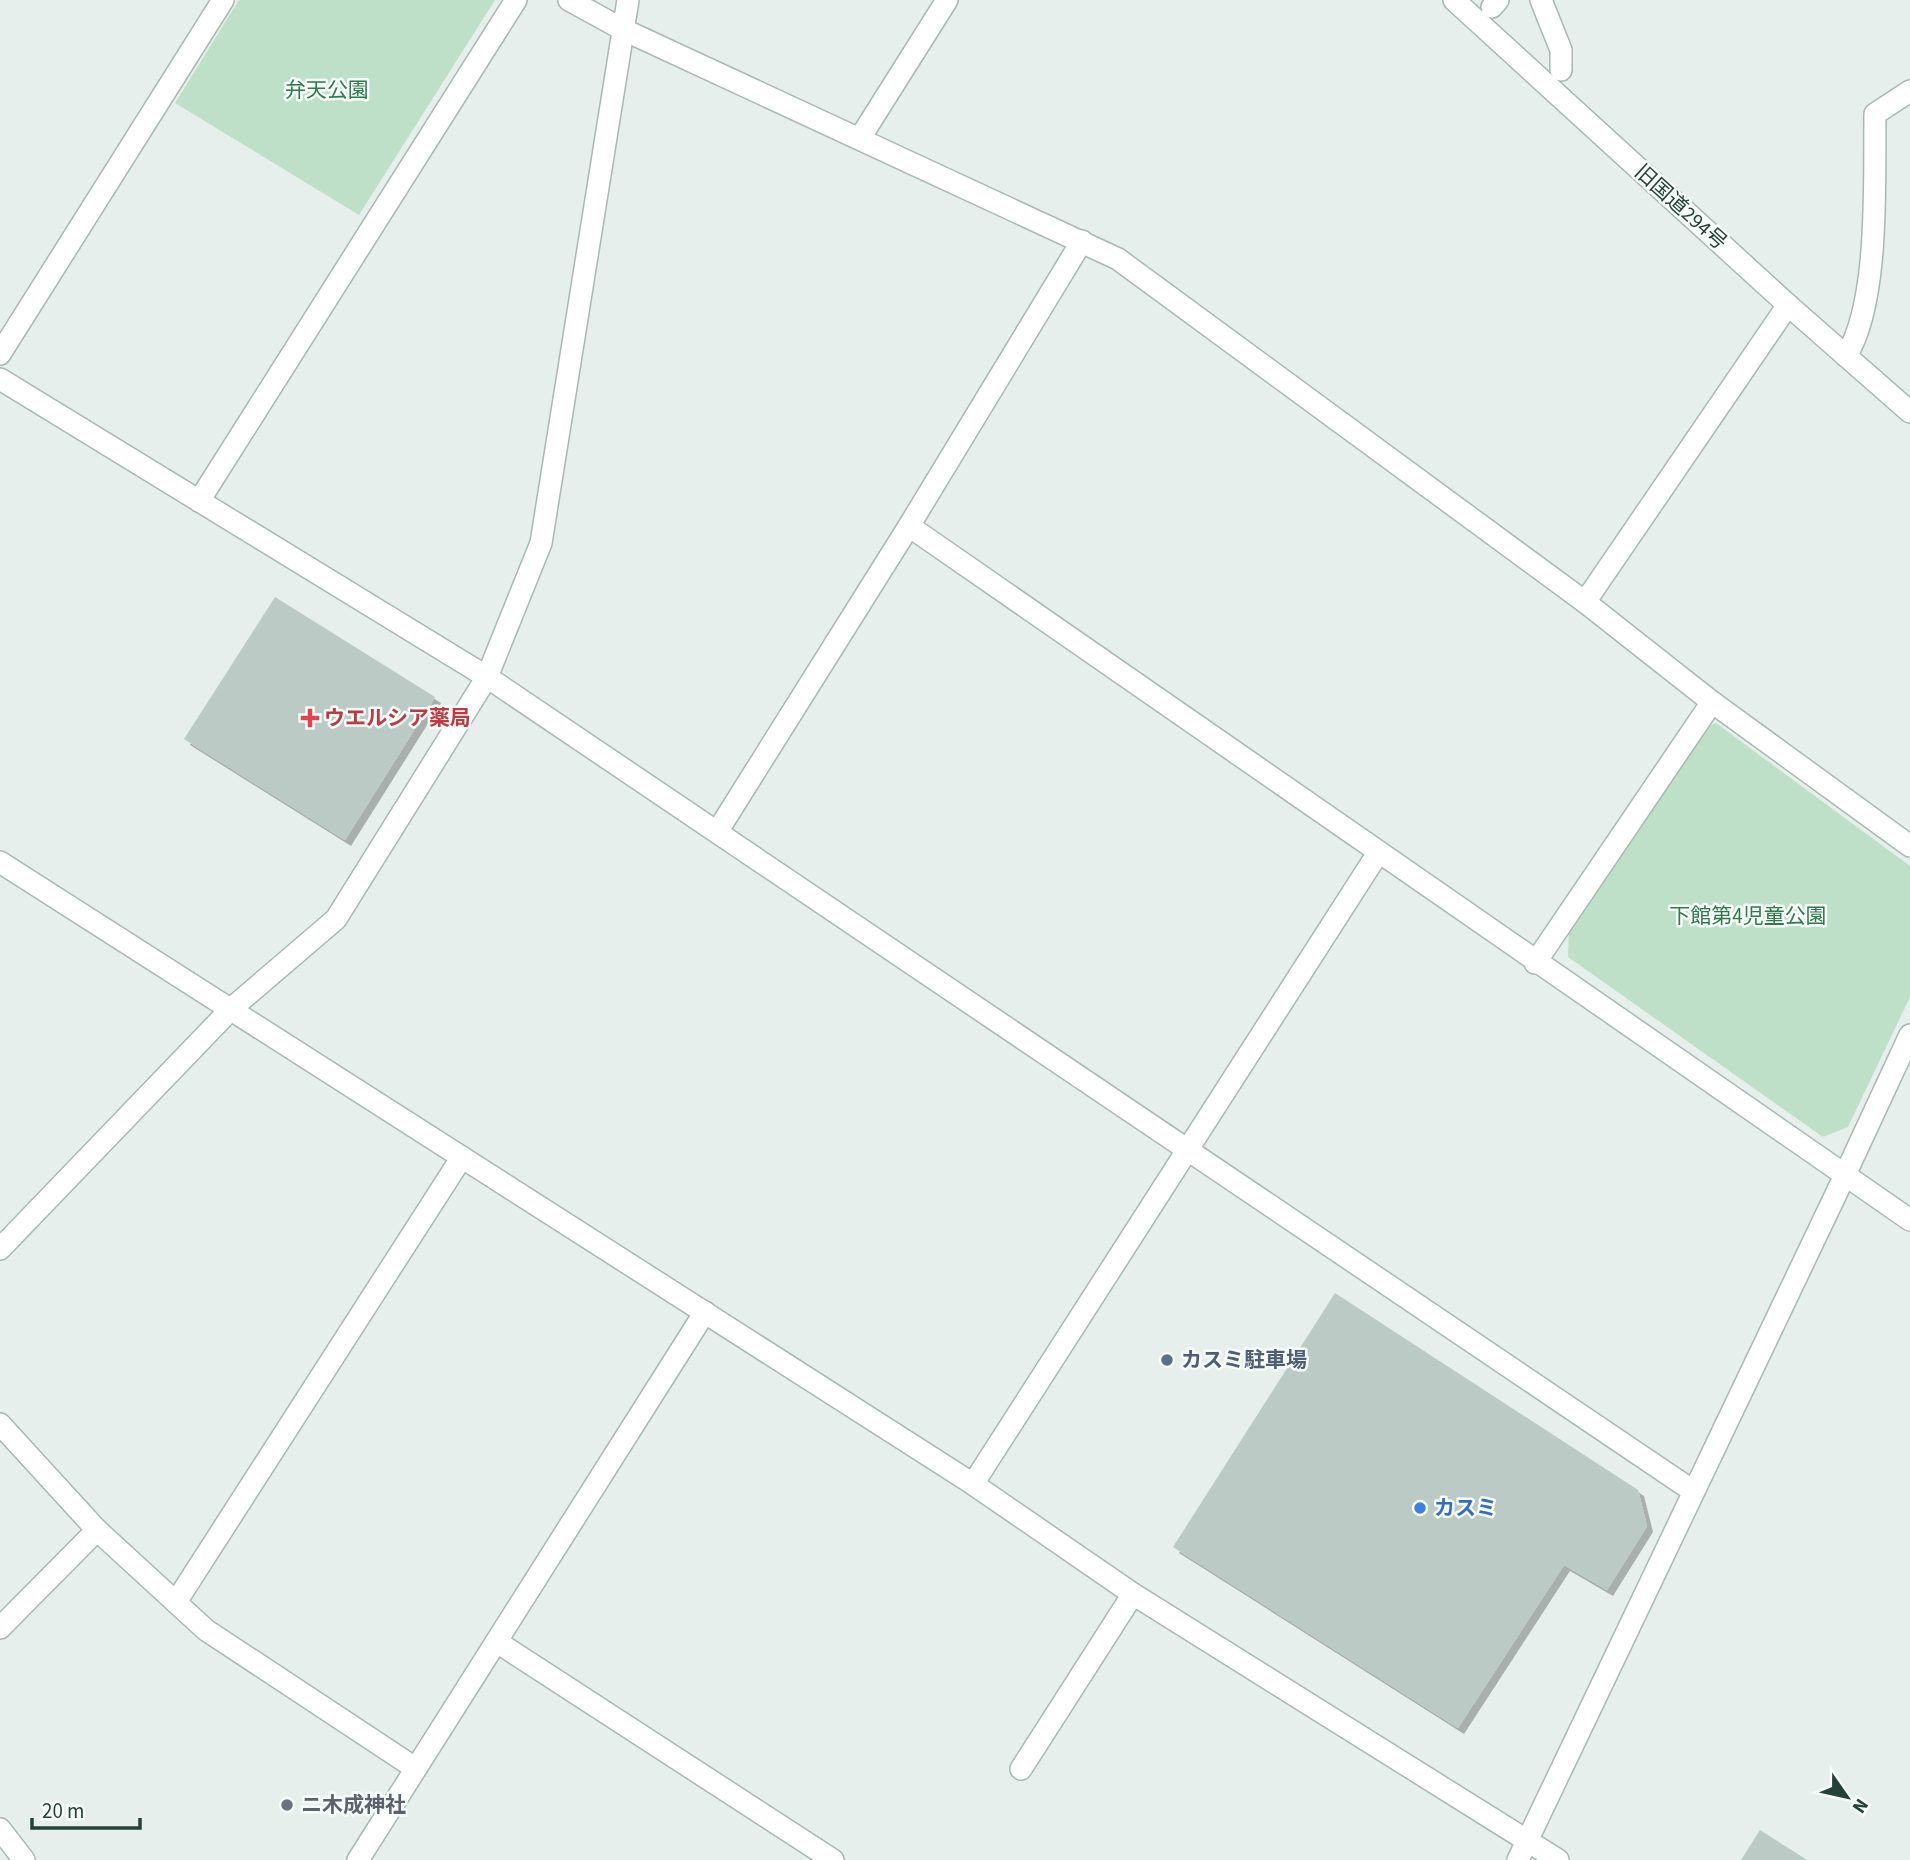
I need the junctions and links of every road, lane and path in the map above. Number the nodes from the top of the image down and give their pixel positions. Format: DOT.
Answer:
graph roads {
  1 [pos="223,0"];
  2 [pos="516,0"];
  3 [pos="569,0"];
  4 [pos="628,0"];
  5 [pos="947,0"];
  6 [pos="1454,0"];
  7 [pos="1541,0"];
  8 [pos="622,29"];
  9 [pos="1561,70"];
  10 [pos="1910,90"];
  11 [pos="860,138"];
  12 [pos="1082,241"];
  13 [pos="1788,305"];
  14 [pos="0,354"];
  15 [pos="1846,356"];
  16 [pos="0,379"];
  17 [pos="1910,412"];
  18 [pos="199,501"];
  19 [pos="909,526"];
  20 [pos="1585,603"];
  21 [pos="487,677"];
  22 [pos="1712,702"];
  23 [pos="717,832"];
  24 [pos="1910,846"];
  25 [pos="1378,853"];
  26 [pos="0,862"];
  27 [pos="1535,962"];
  28 [pos="232,1008"];
  29 [pos="1910,1035"];
  30 [pos="1187,1148"];
  31 [pos="462,1157"];
  32 [pos="1845,1175"];
  33 [pos="1910,1220"];
  34 [pos="0,1249"];
  35 [pos="705,1312"];
  36 [pos="0,1424"];
  37 [pos="973,1484"];
  38 [pos="1693,1491"];
  39 [pos="97,1530"];
  40 [pos="1133,1594"];
  41 [pos="176,1602"];
  42 [pos="0,1628"];
  43 [pos="496,1642"];
  44 [pos="415,1768"];
  45 [pos="1021,1769"];
  46 [pos="0,1829"];
  47 [pos="1526,1840"];
  48 [pos="24,1860"];
  49 [pos="358,1860"];
  50 [pos="834,1860"];
  51 [pos="1518,1860"];
  52 [pos="1558,1860"];
  1 -- 14 [label="street"];
  2 -- 18 [label="street"];
  3 -- 8 [label="street"];
  4 -- 8 [label="street"];
  5 -- 11 [label="street"];
  6 -- 13 [label="street, 旧国道294号"];
  7 -- 9 [label="street"];
  8 -- 11 [label="street"];
  8 -- 21 [label="street"];
  10 -- 15 [label="street"];
  11 -- 12 [label="street"];
  12 -- 19 [label="street"];
  12 -- 20 [label="street"];
  13 -- 15 [label="street, 旧国道294号"];
  13 -- 20 [label="street"];
  15 -- 17 [label="street, 旧国道294号"];
  16 -- 18 [label="street"];
  18 -- 21 [label="street"];
  19 -- 23 [label="street"];
  19 -- 25 [label="street"];
  20 -- 22 [label="street"];
  21 -- 23 [label="street"];
  21 -- 28 [label="street"];
  22 -- 24 [label="street"];
  22 -- 27 [label="street"];
  23 -- 30 [label="street"];
  25 -- 27 [label="street"];
  25 -- 30 [label="street"];
  26 -- 28 [label="street"];
  27 -- 32 [label="street"];
  28 -- 31 [label="street"];
  28 -- 34 [label="street"];
  29 -- 32 [label="street"];
  30 -- 37 [label="street"];
  30 -- 38 [label="street"];
  31 -- 35 [label="street"];
  31 -- 41 [label="street"];
  32 -- 33 [label="street"];
  32 -- 38 [label="street"];
  35 -- 37 [label="street"];
  35 -- 43 [label="street"];
  36 -- 39 [label="street"];
  37 -- 40 [label="street"];
  38 -- 47 [label="street"];
  39 -- 41 [label="street"];
  39 -- 42 [label="street"];
  40 -- 45 [label="street"];
  40 -- 47 [label="street"];
  41 -- 44 [label="street"];
  43 -- 44 [label="street"];
  43 -- 50 [label="street"];
  44 -- 49 [label="street"];
  46 -- 48 [label="street"];
  47 -- 51 [label="street"];
  47 -- 52 [label="street"];
}
